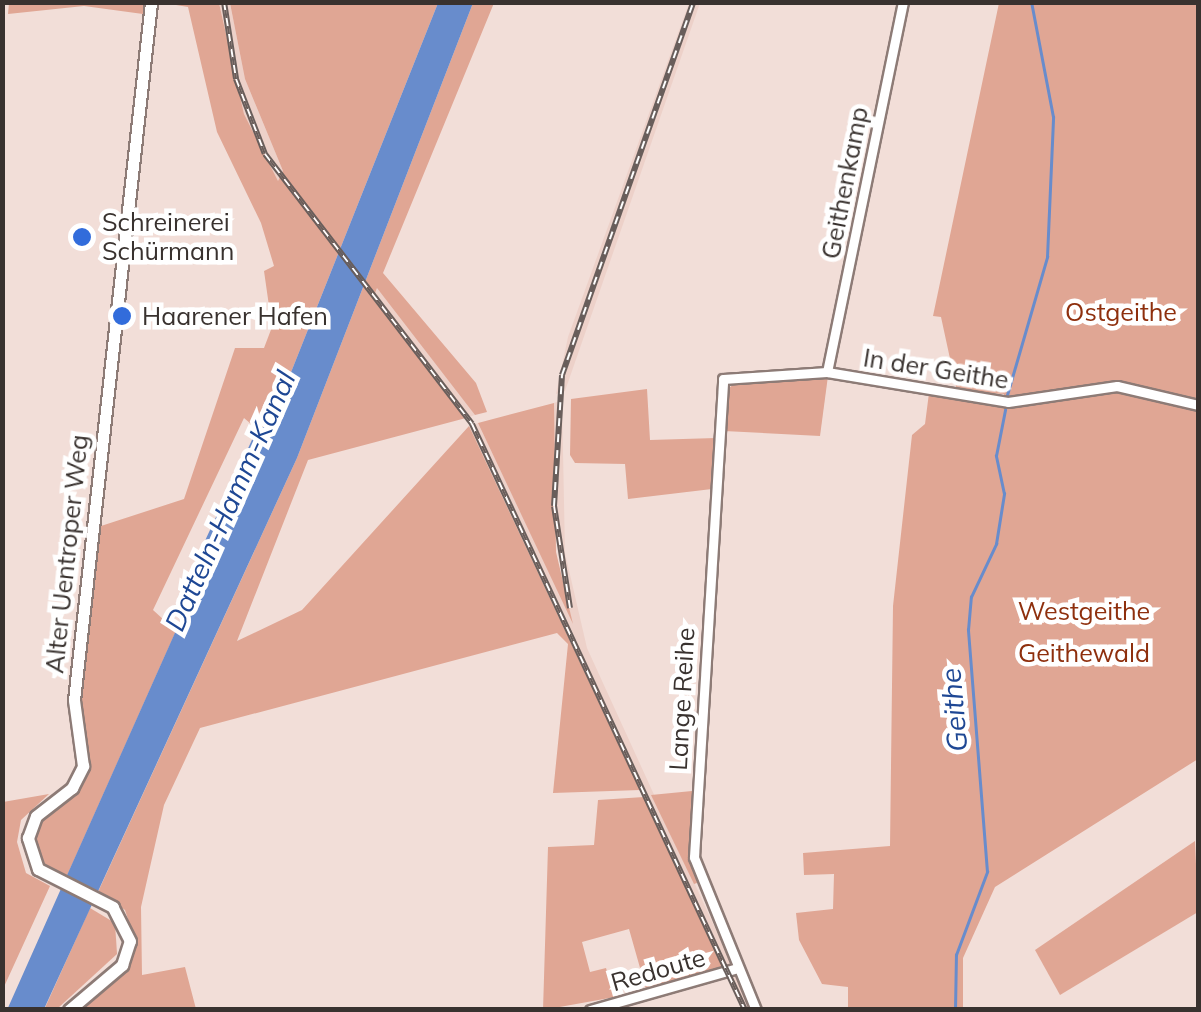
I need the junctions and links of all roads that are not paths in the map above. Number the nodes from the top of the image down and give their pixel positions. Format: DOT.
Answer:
graph roads {
  1 [pos="152,2"];
  2 [pos="902,2"];
  3 [pos="827,372"];
  4 [pos="723,379"];
  5 [pos="1198,405"];
  6 [pos="737,968"];
  7 [pos="69,1010"];
  8 [pos="590,1010"];
  9 [pos="756,1010"];
  1 -- 7 [label="street, Alter Uentroper Weg"];
  2 -- 3 [label="street, Geithenkamp"];
  3 -- 4 [label="street, In der Geithe"];
  3 -- 5 [label="street, In der Geithe"];
  4 -- 6 [label="street, Lange Reihe"];
  6 -- 8 [label="street, Redoute"];
  6 -- 9 [label="street, Lange Reihe"];
}
